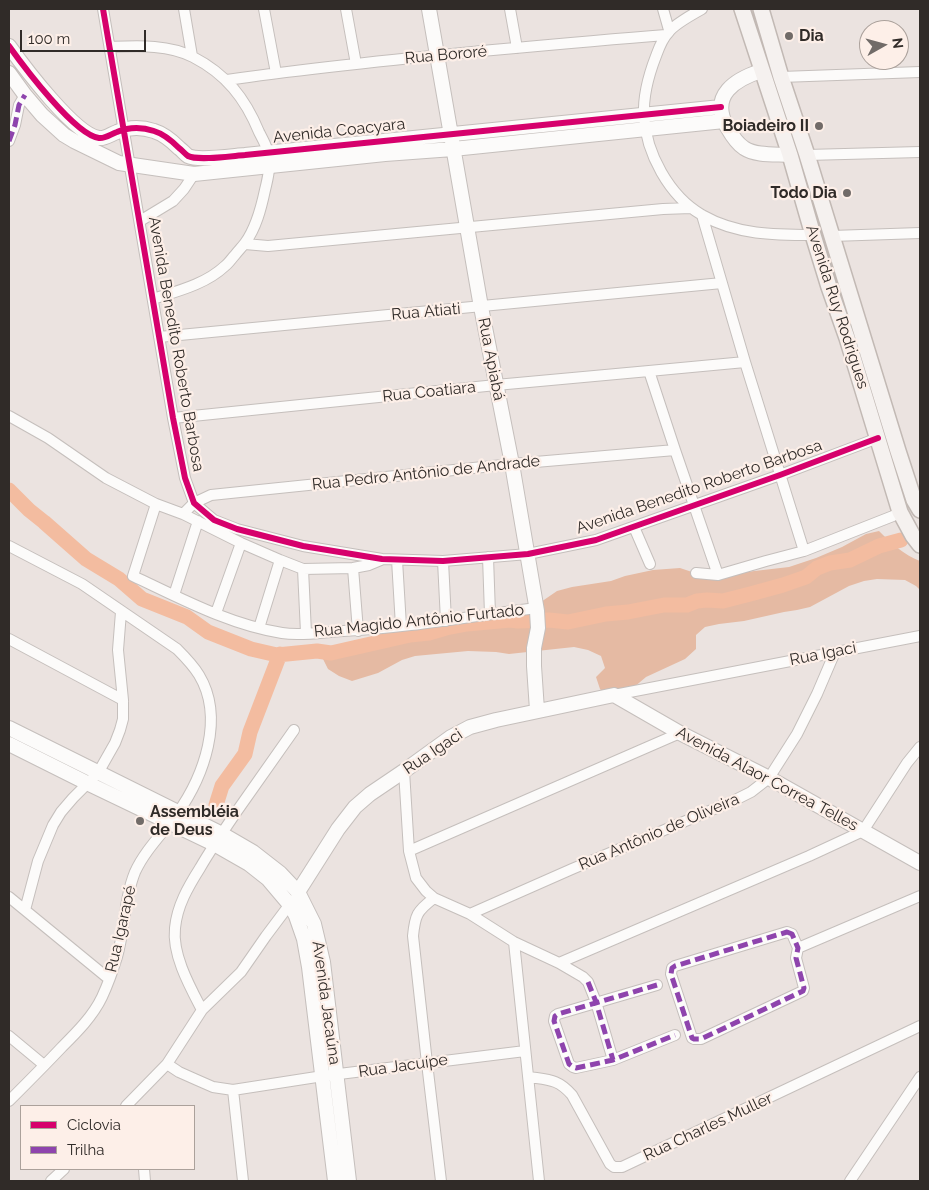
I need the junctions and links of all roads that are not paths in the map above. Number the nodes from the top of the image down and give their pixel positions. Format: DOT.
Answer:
graph roads {
  1 [pos="104,9"];
  2 [pos="184,9"];
  3 [pos="264,9"];
  4 [pos="346,9"];
  5 [pos="429,9"];
  6 [pos="510,9"];
  7 [pos="663,9"];
  8 [pos="702,9"];
  9 [pos="742,9"];
  10 [pos="761,9"];
  11 [pos="668,32"];
  12 [pos="9,46"];
  13 [pos="110,47"];
  14 [pos="517,48"];
  15 [pos="192,56"];
  16 [pos="438,56"];
  17 [pos="356,64"];
  18 [pos="761,71"];
  19 [pos="920,72"];
  20 [pos="9,73"];
  21 [pos="276,73"];
  22 [pos="781,77"];
  23 [pos="226,80"];
  24 [pos="25,96"];
  25 [pos="721,107"];
  26 [pos="644,114"];
  27 [pos="73,122"];
  28 [pos="724,122"];
  29 [pos="646,129"];
  30 [pos="123,130"];
  31 [pos="451,134"];
  32 [pos="64,135"];
  33 [pos="9,141"];
  34 [pos="453,149"];
  35 [pos="268,152"];
  36 [pos="920,152"];
  37 [pos="790,155"];
  38 [pos="807,155"];
  39 [pos="130,164"];
  40 [pos="269,167"];
  41 [pos="194,174"];
  42 [pos="675,192"];
  43 [pos="691,208"];
  44 [pos="663,209"];
  45 [pos="702,215"];
  46 [pos="140,221"];
  47 [pos="467,227"];
  48 [pos="920,233"];
  49 [pos="813,235"];
  50 [pos="832,236"];
  51 [pos="245,244"];
  52 [pos="722,283"];
  53 [pos="153,299"];
  54 [pos="481,307"];
  55 [pos="159,337"];
  56 [pos="744,362"];
  57 [pos="649,371"];
  58 [pos="496,385"];
  59 [pos="9,416"];
  60 [pos="173,418"];
  61 [pos="878,438"];
  62 [pos="675,450"];
  63 [pos="512,464"];
  64 [pos="780,475"];
  65 [pos="918,502"];
  66 [pos="156,504"];
  67 [pos="194,504"];
  68 [pos="694,506"];
  69 [pos="900,512"];
  70 [pos="183,514"];
  71 [pos="198,521"];
  72 [pos="634,527"];
  73 [pos="241,543"];
  74 [pos="920,545"];
  75 [pos="9,546"];
  76 [pos="804,552"];
  77 [pos="528,554"];
  78 [pos="488,558"];
  79 [pos="280,560"];
  80 [pos="382,560"];
  81 [pos="397,560"];
  82 [pos="443,561"];
  83 [pos="650,564"];
  84 [pos="353,568"];
  85 [pos="303,569"];
  86 [pos="696,573"];
  87 [pos="718,575"];
  88 [pos="174,595"];
  89 [pos="536,610"];
  90 [pos="121,612"];
  91 [pos="216,613"];
  92 [pos="490,614"];
  93 [pos="446,621"];
  94 [pos="401,626"];
  95 [pos="259,628"];
  96 [pos="358,630"];
  97 [pos="306,634"];
  98 [pos="920,636"];
  99 [pos="9,639"];
  100 [pos="835,652"];
  101 [pos="614,695"];
  102 [pos="124,700"];
  103 [pos="537,710"];
  104 [pos="9,728"];
  105 [pos="294,730"];
  106 [pos="680,733"];
  107 [pos="9,744"];
  108 [pos="920,746"];
  109 [pos="404,771"];
  110 [pos="98,773"];
  111 [pos="769,778"];
  112 [pos="87,783"];
  113 [pos="174,818"];
  114 [pos="863,831"];
  115 [pos="218,839"];
  116 [pos="409,851"];
  117 [pos="920,863"];
  118 [pos="298,892"];
  119 [pos="920,896"];
  120 [pos="9,897"];
  121 [pos="434,898"];
  122 [pos="290,906"];
  123 [pos="25,910"];
  124 [pos="470,914"];
  125 [pos="514,942"];
  126 [pos="798,948"];
  127 [pos="559,963"];
  128 [pos="109,979"];
  129 [pos="658,985"];
  130 [pos="596,1002"];
  131 [pos="202,1010"];
  132 [pos="920,1026"];
  133 [pos="675,1035"];
  134 [pos="9,1036"];
  135 [pos="525,1051"];
  136 [pos="613,1060"];
  137 [pos="427,1062"];
  138 [pos="167,1064"];
  139 [pos="44,1065"];
  140 [pos="329,1076"];
  141 [pos="529,1077"];
  142 [pos="920,1078"];
  143 [pos="233,1090"];
  144 [pos="9,1101"];
  145 [pos="134,1102"];
  146 [pos="63,1170"];
  147 [pos="51,1181"];
  148 [pos="243,1181"];
  149 [pos="335,1181"];
  150 [pos="349,1181"];
  151 [pos="442,1181"];
  152 [pos="539,1181"];
  153 [pos="850,1181"];
  1 -- 13 [label="street, Avenida Benedito Roberto Barbosa"];
  2 -- 15 [label="street"];
  3 -- 21 [label="street"];
  4 -- 17 [label="street"];
  5 -- 16 [label="street, Rua Apiabá"];
  6 -- 14 [label="street"];
  7 -- 11 [label="street"];
  8 -- 11 [label="street"];
  9 -- 18 [label="main road, Avenida Ruy Rodrigues"];
  10 -- 22 [label="main road, Avenida Ruy Rodrigues"];
  11 -- 14 [label="street, Rua Bororé"];
  11 -- 26 [label="street"];
  12 -- 27 [label="street, Avenida Coacyara"];
  13 -- 15 [label="street"];
  13 -- 30 [label="street, Avenida Benedito Roberto Barbosa"];
  14 -- 16 [label="street, Rua Bororé"];
  15 -- 23 [label="street"];
  16 -- 17 [label="street, Rua Bororé"];
  16 -- 31 [label="street, Rua Apiabá"];
  17 -- 21 [label="street, Rua Bororé"];
  18 -- 25 [label="street"];
  18 -- 37 [label="main road, Avenida Ruy Rodrigues"];
  19 -- 22 [label="street"];
  20 -- 24 [label="street, Avenida Coacyara"];
  21 -- 23 [label="street, Rua Bororé"];
  22 -- 38 [label="main road, Avenida Ruy Rodrigues"];
  23 -- 35 [label="street"];
  24 -- 32 [label="street, Avenida Coacyara"];
  24 -- 33 [label="street"];
  25 -- 26 [label="street, Avenida Coacyara"];
  25 -- 28 [label="street"];
  26 -- 29 [label="street"];
  26 -- 31 [label="street, Avenida Coacyara"];
  27 -- 30 [label="street, Avenida Coacyara"];
  27 -- 32 [label="street"];
  28 -- 29 [label="street, Avenida Coacyara"];
  28 -- 37 [label="street"];
  29 -- 34 [label="street, Avenida Coacyara"];
  29 -- 42 [label="street"];
  30 -- 35 [label="street, Avenida Coacyara"];
  30 -- 39 [label="street, Avenida Benedito Roberto Barbosa"];
  31 -- 34 [label="street, Rua Apiabá"];
  31 -- 35 [label="street, Avenida Coacyara"];
  32 -- 39 [label="street, Avenida Coacyara"];
  34 -- 40 [label="street, Avenida Coacyara"];
  34 -- 47 [label="street, Rua Apiabá"];
  35 -- 40 [label="street"];
  36 -- 38 [label="street"];
  37 -- 49 [label="main road, Avenida Ruy Rodrigues"];
  38 -- 50 [label="main road, Avenida Ruy Rodrigues"];
  39 -- 41 [label="street, Avenida Coacyara"];
  39 -- 46 [label="street, Avenida Benedito Roberto Barbosa"];
  40 -- 41 [label="street, Avenida Coacyara"];
  40 -- 51 [label="street"];
  41 -- 46 [label="street"];
  42 -- 43 [label="street"];
  42 -- 44 [label="street"];
  43 -- 44 [label="street"];
  43 -- 45 [label="street"];
  44 -- 47 [label="street"];
  45 -- 49 [label="street"];
  45 -- 52 [label="street"];
  46 -- 53 [label="street, Avenida Benedito Roberto Barbosa"];
  47 -- 51 [label="street"];
  47 -- 54 [label="street, Rua Apiabá"];
  48 -- 50 [label="street"];
  49 -- 50 [label="main road"];
  49 -- 61 [label="main road, Avenida Ruy Rodrigues"];
  50 -- 65 [label="main road, Avenida Ruy Rodrigues"];
  51 -- 53 [label="street"];
  52 -- 54 [label="street, Rua Atiati"];
  52 -- 56 [label="street"];
  53 -- 55 [label="street, Avenida Benedito Roberto Barbosa"];
  54 -- 55 [label="street, Rua Atiati"];
  54 -- 58 [label="street, Rua Apiabá"];
  55 -- 60 [label="street, Avenida Benedito Roberto Barbosa"];
  56 -- 57 [label="street, Rua Coatiara"];
  56 -- 64 [label="street"];
  57 -- 58 [label="street, Rua Coatiara"];
  57 -- 62 [label="street"];
  58 -- 60 [label="street, Rua Coatiara"];
  58 -- 63 [label="street, Rua Apiabá"];
  59 -- 66 [label="street, Avenida Benedito Roberto Barbosa"];
  60 -- 67 [label="street, Avenida Benedito Roberto Barbosa"];
  61 -- 64 [label="street, Avenida Benedito Roberto Barbosa"];
  61 -- 69 [label="main road, Avenida Ruy Rodrigues"];
  62 -- 63 [label="street, Rua Pedro Antônio de Andrade"];
  62 -- 68 [label="street"];
  63 -- 67 [label="street, Rua Pedro Antônio de Andrade"];
  63 -- 77 [label="street, Rua Apiabá"];
  64 -- 68 [label="street, Avenida Benedito Roberto Barbosa"];
  64 -- 76 [label="street"];
  65 -- 69 [label="main road"];
  66 -- 70 [label="street, Avenida Benedito Roberto Barbosa"];
  66 -- 88 [label="street, Rua Magido Antônio Furtado"];
  67 -- 70 [label="street, Rua Pedro Antônio de Andrade"];
  67 -- 80 [label="street, Avenida Benedito Roberto Barbosa"];
  68 -- 72 [label="street, Avenida Benedito Roberto Barbosa"];
  68 -- 87 [label="street"];
  69 -- 74 [label="main road, Avenida Ruy Rodrigues"];
  69 -- 76 [label="street"];
  70 -- 71 [label="street, Avenida Benedito Roberto Barbosa"];
  71 -- 73 [label="street, Avenida Benedito Roberto Barbosa"];
  71 -- 88 [label="street"];
  72 -- 77 [label="street, Avenida Benedito Roberto Barbosa"];
  72 -- 83 [label="street"];
  73 -- 79 [label="street, Avenida Benedito Roberto Barbosa"];
  73 -- 91 [label="street"];
  75 -- 90 [label="street, Rua Igarapé"];
  76 -- 87 [label="street"];
  77 -- 78 [label="street, Avenida Benedito Roberto Barbosa"];
  77 -- 89 [label="street, Rua Apiabá"];
  78 -- 82 [label="street, Avenida Benedito Roberto Barbosa"];
  78 -- 92 [label="street"];
  79 -- 85 [label="street, Avenida Benedito Roberto Barbosa"];
  79 -- 95 [label="street"];
  80 -- 81 [label="street, Avenida Benedito Roberto Barbosa"];
  80 -- 84 [label="street, Avenida Benedito Roberto Barbosa"];
  81 -- 82 [label="street, Avenida Benedito Roberto Barbosa"];
  81 -- 94 [label="street"];
  82 -- 93 [label="street"];
  84 -- 85 [label="street, Avenida Benedito Roberto Barbosa"];
  84 -- 96 [label="street"];
  85 -- 97 [label="street"];
  86 -- 87 [label="street"];
  88 -- 91 [label="street, Rua Magido Antônio Furtado"];
  89 -- 92 [label="street, Rua Magido Antônio Furtado"];
  89 -- 103 [label="street, Rua Apiabá"];
  90 -- 102 [label="street"];
  90 -- 113 [label="street, Rua Igarapé"];
  91 -- 95 [label="street, Rua Magido Antônio Furtado"];
  92 -- 93 [label="street, Rua Magido Antônio Furtado"];
  93 -- 94 [label="street, Rua Magido Antônio Furtado"];
  94 -- 96 [label="street, Rua Magido Antônio Furtado"];
  95 -- 97 [label="street, Rua Magido Antônio Furtado"];
  96 -- 97 [label="street, Rua Magido Antônio Furtado"];
  98 -- 100 [label="street, Rua Igaci"];
  99 -- 102 [label="street"];
  100 -- 101 [label="street, Rua Igaci"];
  100 -- 111 [label="street, Rua Antônio de Oliveira"];
  101 -- 103 [label="street, Rua Igaci"];
  101 -- 106 [label="street, Avenida Alaor Correa Telles"];
  102 -- 110 [label="street"];
  103 -- 109 [label="street, Rua Igaci"];
  104 -- 110 [label="street, Avenida Jacaúna"];
  105 -- 115 [label="street"];
  106 -- 111 [label="street, Avenida Alaor Correa Telles"];
  106 -- 116 [label="street"];
  107 -- 112 [label="street, Avenida Jacaúna"];
  108 -- 114 [label="street"];
  109 -- 116 [label="street"];
  109 -- 118 [label="street, Rua Igaci"];
  110 -- 112 [label="street"];
  110 -- 113 [label="street, Avenida Jacaúna"];
  111 -- 114 [label="street, Avenida Alaor Correa Telles"];
  111 -- 124 [label="street, Rua Antônio de Oliveira"];
  112 -- 113 [label="street, Avenida Jacaúna"];
  112 -- 123 [label="street"];
  113 -- 115 [label="street, Avenida Jacaúna"];
  113 -- 128 [label="street, Rua Igarapé"];
  114 -- 117 [label="street, Avenida Alaor Correa Telles"];
  114 -- 127 [label="street"];
  115 -- 118 [label="street, Avenida Jacaúna"];
  115 -- 122 [label="street, Avenida Jacaúna"];
  115 -- 131 [label="street"];
  116 -- 121 [label="street"];
  118 -- 122 [label="street, Rua Igaci"];
  118 -- 140 [label="street, Avenida Jacaúna"];
  119 -- 126 [label="street"];
  120 -- 123 [label="street"];
  121 -- 124 [label="street"];
  121 -- 137 [label="street"];
  122 -- 131 [label="street, Rua Igaci"];
  122 -- 140 [label="street, Avenida Jacaúna"];
  123 -- 128 [label="street"];
  124 -- 125 [label="street"];
  125 -- 127 [label="street"];
  125 -- 135 [label="street"];
  126 -- 126 [label="street"];
  127 -- 130 [label="street"];
  128 -- 139 [label="street, Rua Igarapé"];
  129 -- 130 [label="street"];
  130 -- 136 [label="street"];
  130 -- 136 [label="street"];
  131 -- 138 [label="street, Rua Igaci"];
  132 -- 141 [label="street, Rua Charles Muller"];
  133 -- 136 [label="street"];
  134 -- 139 [label="street"];
  135 -- 137 [label="street, Rua Jacuípe"];
  135 -- 141 [label="street"];
  137 -- 140 [label="street, Rua Jacuípe"];
  137 -- 151 [label="street"];
  138 -- 143 [label="street, Rua Jacuípe"];
  138 -- 145 [label="street, Rua Igaci"];
  139 -- 144 [label="street, Rua Igarapé"];
  140 -- 143 [label="street, Rua Jacuípe"];
  140 -- 149 [label="street, Avenida Jacaúna"];
  140 -- 150 [label="street, Avenida Jacaúna"];
  141 -- 152 [label="street"];
  142 -- 153 [label="street"];
  143 -- 148 [label="street"];
  146 -- 147 [label="street"];
}
